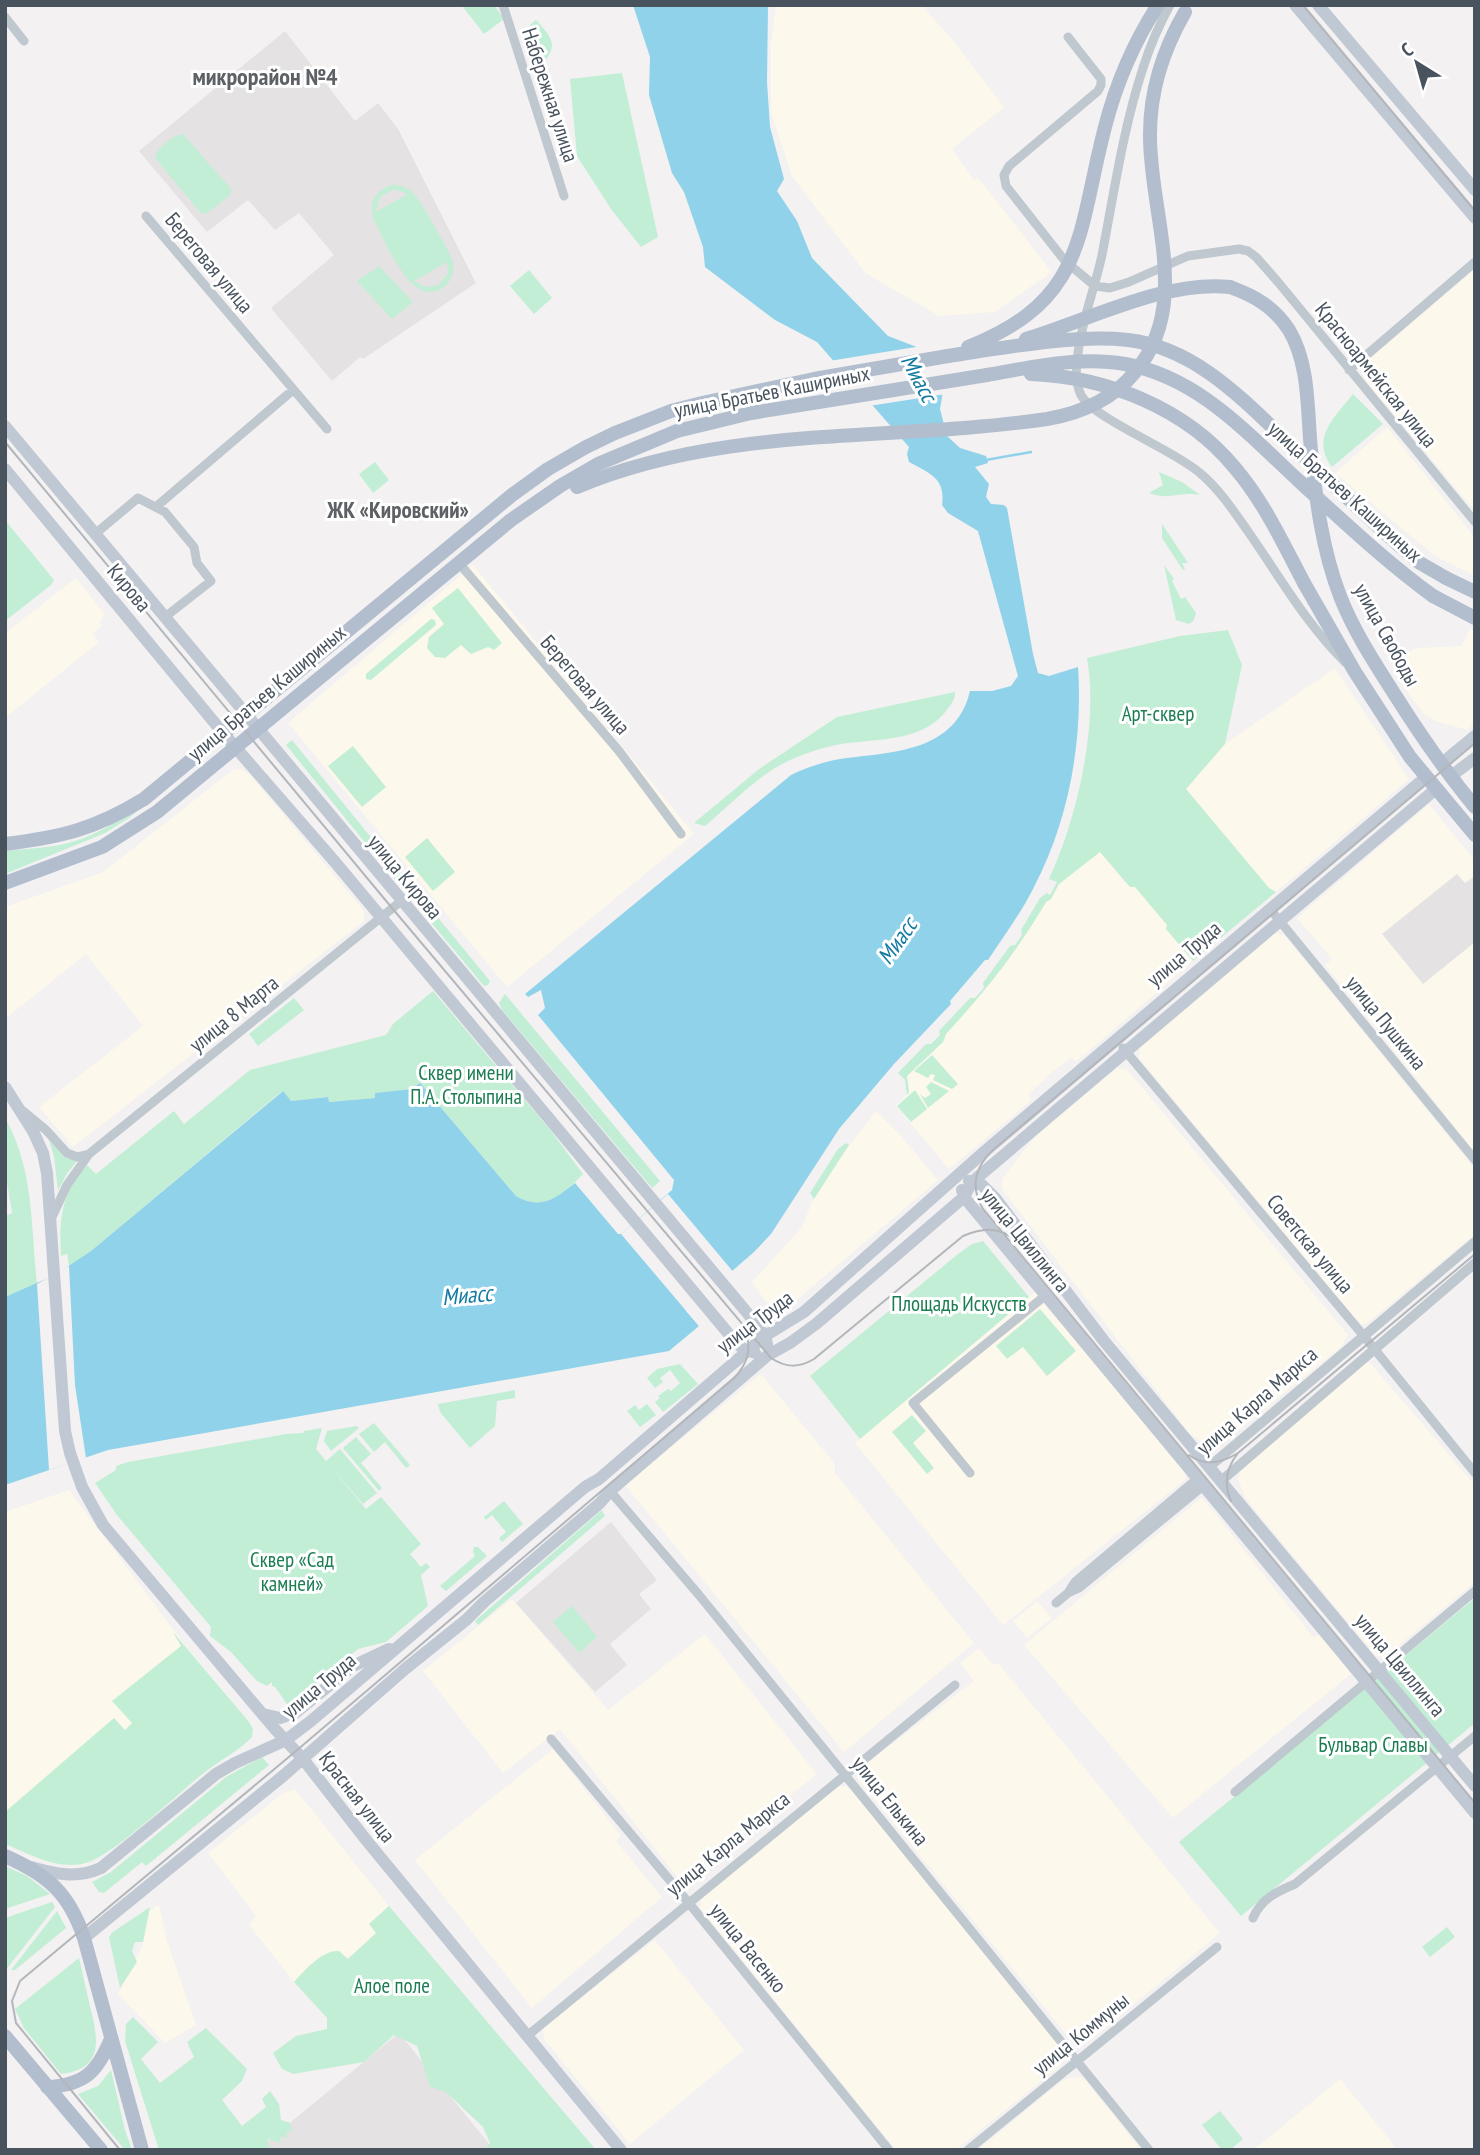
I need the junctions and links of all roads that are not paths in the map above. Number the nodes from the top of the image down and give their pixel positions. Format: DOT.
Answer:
graph roads {
  1 [pos="503,5"];
  2 [pos="1158,5"];
  3 [pos="1170,5"];
  4 [pos="1295,5"];
  5 [pos="1318,5"];
  6 [pos="1187,8"];
  7 [pos="5,18"];
  8 [pos="1068,37"];
  9 [pos="24,41"];
  10 [pos="1379,76"];
  11 [pos="1366,87"];
  12 [pos="1475,190"];
  13 [pos="564,196"];
  14 [pos="146,216"];
  15 [pos="1475,218"];
  16 [pos="1475,262"];
  17 [pos="1095,286"];
  18 [pos="991,350"];
  19 [pos="948,356"];
  20 [pos="1349,370"];
  21 [pos="987,374"];
  22 [pos="293,390"];
  23 [pos="5,426"];
  24 [pos="327,429"];
  25 [pos="5,469"];
  26 [pos="577,481"];
  27 [pos="157,506"];
  28 [pos="1475,522"];
  29 [pos="95,534"];
  30 [pos="458,562"];
  31 [pos="1475,592"];
  32 [pos="164,617"];
  33 [pos="1475,618"];
  34 [pos="1355,672"];
  35 [pos="246,714"];
  36 [pos="257,728"];
  37 [pos="223,733"];
  38 [pos="1475,736"];
  39 [pos="236,747"];
  40 [pos="1475,758"];
  41 [pos="1441,764"];
  42 [pos="1426,777"];
  43 [pos="1450,777"];
  44 [pos="1437,788"];
  45 [pos="1475,807"];
  46 [pos="681,834"];
  47 [pos="1475,835"];
  48 [pos="5,844"];
  49 [pos="5,883"];
  50 [pos="400,902"];
  51 [pos="1270,909"];
  52 [pos="381,917"];
  53 [pos="1280,921"];
  54 [pos="1116,1039"];
  55 [pos="1126,1051"];
  56 [pos="5,1087"];
  57 [pos="20,1108"];
  58 [pos="89,1154"];
  59 [pos="1475,1160"];
  60 [pos="957,1176"];
  61 [pos="972,1182"];
  62 [pos="964,1197"];
  63 [pos="51,1219"];
  64 [pos="1475,1242"];
  65 [pos="1475,1263"];
  66 [pos="1046,1294"];
  67 [pos="1363,1335"];
  68 [pos="765,1336"];
  69 [pos="1374,1348"];
  70 [pos="749,1350"];
  71 [pos="767,1356"];
  72 [pos="1209,1467"];
  73 [pos="971,1473"];
  74 [pos="1475,1473"];
  75 [pos="599,1479"];
  76 [pos="1221,1481"];
  77 [pos="1200,1483"];
  78 [pos="610,1491"];
  79 [pos="1475,1591"];
  80 [pos="1056,1603"];
  81 [pos="399,1645"];
  82 [pos="1378,1670"];
  83 [pos="1365,1680"];
  84 [pos="955,1685"];
  85 [pos="264,1714"];
  86 [pos="1475,1737"];
  87 [pos="551,1739"];
  88 [pos="286,1740"];
  89 [pos="1451,1757"];
  90 [pos="303,1759"];
  91 [pos="235,1763"];
  92 [pos="1438,1767"];
  93 [pos="844,1775"];
  94 [pos="1475,1786"];
  95 [pos="1235,1792"];
  96 [pos="1475,1813"];
  97 [pos="5,1856"];
  98 [pos="27,1866"];
  99 [pos="688,1902"];
  100 [pos="1253,1918"];
  101 [pos="84,1938"];
  102 [pos="1217,1947"];
  103 [pos="5,2036"];
  104 [pos="527,2036"];
  105 [pos="111,2039"];
  106 [pos="1076,2060"];
  107 [pos="47,2087"];
  108 [pos="101,2150"];
  109 [pos="142,2150"];
  110 [pos="621,2150"];
  111 [pos="889,2150"];
  112 [pos="968,2150"];
  113 [pos="1149,2150"];
  1 -- 13 [label="street, Набережная улица"];
  2 -- 19 [label="main road, bridge"];
  3 -- 17 [label="street"];
  4 -- 11 [label="main road"];
  5 -- 10 [label="main road"];
  6 -- 26 [label="main road, bridge"];
  7 -- 9 [label="street"];
  8 -- 17 [label="street"];
  10 -- 11 [label="main road"];
  10 -- 12 [label="main road"];
  11 -- 15 [label="main road"];
  14 -- 22 [label="street, Береговая улица"];
  16 -- 20 [label="street"];
  17 -- 20 [label="street, Красноармейская улица"];
  17 -- 34 [label="street"];
  18 -- 19 [label="main road, улица Братьев Кашириных, bridge"];
  18 -- 31 [label="main road, улица Братьев Кашириных, bridge"];
  18 -- 41 [label="main road, улица Свободы, bridge"];
  19 -- 35 [label="main road, улица Братьев Кашириных"];
  20 -- 28 [label="street, Красноармейская улица"];
  21 -- 26 [label="main road, улица Братьев Кашириных"];
  21 -- 33 [label="main road, улица Братьев Кашириных, bridge"];
  21 -- 34 [label="main road, улица Свободы, bridge"];
  22 -- 24 [label="street, Береговая улица"];
  22 -- 27 [label="street"];
  23 -- 29 [label="main road, улица Кирова"];
  25 -- 37 [label="main road, Кирова"];
  26 -- 30 [label="main road, улица Братьев Кашириных"];
  27 -- 29 [label="street"];
  27 -- 32 [label="street"];
  29 -- 32 [label="main road, улица Кирова"];
  30 -- 36 [label="main road, улица Братьев Кашириных"];
  30 -- 46 [label="street, Береговая улица"];
  32 -- 35 [label="main road, улица Кирова"];
  34 -- 42 [label="main road, улица Свободы"];
  35 -- 36 [label="main road, улица Кирова"];
  35 -- 37 [label="main road, улица Братьев Кашириных"];
  36 -- 39 [label="main road, улица Братьев Кашириных"];
  36 -- 50 [label="main road, улица Кирова"];
  37 -- 39 [label="main road, улица Кирова"];
  37 -- 48 [label="main road, улица Братьев Кашириных"];
  38 -- 41 [label="main road, улица Труда"];
  39 -- 49 [label="main road, улица Братьев Кашириных"];
  39 -- 52 [label="main road, улица Кирова"];
  40 -- 43 [label="main road, улица Труда"];
  41 -- 42 [label="main road, улица Труда"];
  41 -- 43 [label="main road, улица Свободы"];
  42 -- 44 [label="main road, улица Свободы"];
  42 -- 51 [label="main road, улица Труда"];
  43 -- 44 [label="main road, улица Труда"];
  43 -- 45 [label="main road, улица Свободы"];
  44 -- 47 [label="main road, улица Свободы"];
  44 -- 53 [label="main road, улица Труда"];
  50 -- 52 [label="street, улица 8 Марта"];
  50 -- 68 [label="main road, улица Кирова"];
  51 -- 53 [label="street, улица Пушкина"];
  51 -- 54 [label="main road, улица Труда"];
  52 -- 58 [label="street, улица 8 Марта"];
  52 -- 70 [label="main road, улица Кирова"];
  53 -- 55 [label="main road, улица Труда"];
  53 -- 59 [label="street, улица Пушкина"];
  54 -- 55 [label="street, Советская улица"];
  54 -- 60 [label="main road, улица Труда"];
  55 -- 61 [label="main road, улица Труда"];
  55 -- 67 [label="street, Советская улица"];
  56 -- 57 [label="main road, Красная улица"];
  57 -- 58 [label="street"];
  57 -- 63 [label="main road, Красная улица"];
  58 -- 63 [label="street, улица 8 Марта"];
  60 -- 61 [label="main road, улица Цвиллинга"];
  60 -- 62 [label="main road, улица Цвиллинга"];
  60 -- 68 [label="main road, улица Труда"];
  61 -- 62 [label="main road, улица Труда"];
  61 -- 72 [label="main road, улица Цвиллинга"];
  62 -- 66 [label="main road, улица Цвиллинга"];
  62 -- 71 [label="main road, улица Труда"];
  63 -- 85 [label="main road, Красная улица"];
  64 -- 67 [label="street, улица Карла Маркса"];
  65 -- 69 [label="street, улица Карла Маркса"];
  66 -- 73 [label="street"];
  66 -- 77 [label="main road, улица Цвиллинга"];
  67 -- 69 [label="street, Советская улица"];
  67 -- 72 [label="street, улица Карла Маркса"];
  68 -- 70 [label="main road, улица Труда"];
  68 -- 71 [label="main road"];
  69 -- 74 [label="street, Советская улица"];
  69 -- 76 [label="street, улица Карла Маркса"];
  70 -- 71 [label="main road, улица Кирова"];
  70 -- 75 [label="main road, улица Труда"];
  71 -- 78 [label="main road, улица Труда"];
  72 -- 76 [label="main road, улица Цвиллинга"];
  72 -- 77 [label="main road, улица Карла Маркса"];
  75 -- 78 [label="main road, улица Елькина"];
  75 -- 81 [label="main road, улица Труда"];
  76 -- 77 [label="main road, улица Карла Маркса"];
  76 -- 82 [label="main road, улица Цвиллинга"];
  77 -- 80 [label="street, улица Карла Маркса"];
  77 -- 83 [label="main road, улица Цвиллинга"];
  78 -- 90 [label="main road, улица Труда"];
  78 -- 93 [label="street, улица Елькина"];
  79 -- 82 [label="street"];
  81 -- 85 [label="main road"];
  81 -- 88 [label="main road, улица Труда"];
  82 -- 83 [label="street"];
  82 -- 89 [label="main road, улица Цвиллинга"];
  83 -- 92 [label="main road, улица Цвиллинга"];
  83 -- 95 [label="street"];
  84 -- 93 [label="street, улица Карла Маркса"];
  85 -- 88 [label="main road, Красная улица"];
  85 -- 91 [label="main road"];
  86 -- 89 [label="street"];
  87 -- 99 [label="street, улица Васенко"];
  88 -- 90 [label="main road, Красная улица"];
  88 -- 91 [label="main road, улица Труда"];
  89 -- 92 [label="street"];
  89 -- 94 [label="main road, улица Цвиллинга"];
  90 -- 101 [label="main road, улица Труда"];
  90 -- 104 [label="main road, Красная улица"];
  91 -- 98 [label="main road, улица Труда"];
  92 -- 96 [label="main road, улица Цвиллинга"];
  92 -- 100 [label="street"];
  93 -- 99 [label="street, улица Карла Маркса"];
  93 -- 106 [label="street, улица Елькина"];
  97 -- 98 [label="main road"];
  98 -- 101 [label="main road"];
  99 -- 104 [label="street, улица Карла Маркса"];
  99 -- 111 [label="street, улица Васенко"];
  101 -- 105 [label="main road"];
  102 -- 106 [label="street, улица Коммуны"];
  103 -- 107 [label="main road"];
  104 -- 110 [label="main road, Красная улица"];
  105 -- 107 [label="main road"];
  105 -- 109 [label="main road"];
  106 -- 112 [label="street, улица Коммуны"];
  106 -- 113 [label="street, улица Елькина"];
  107 -- 108 [label="main road"];
}
